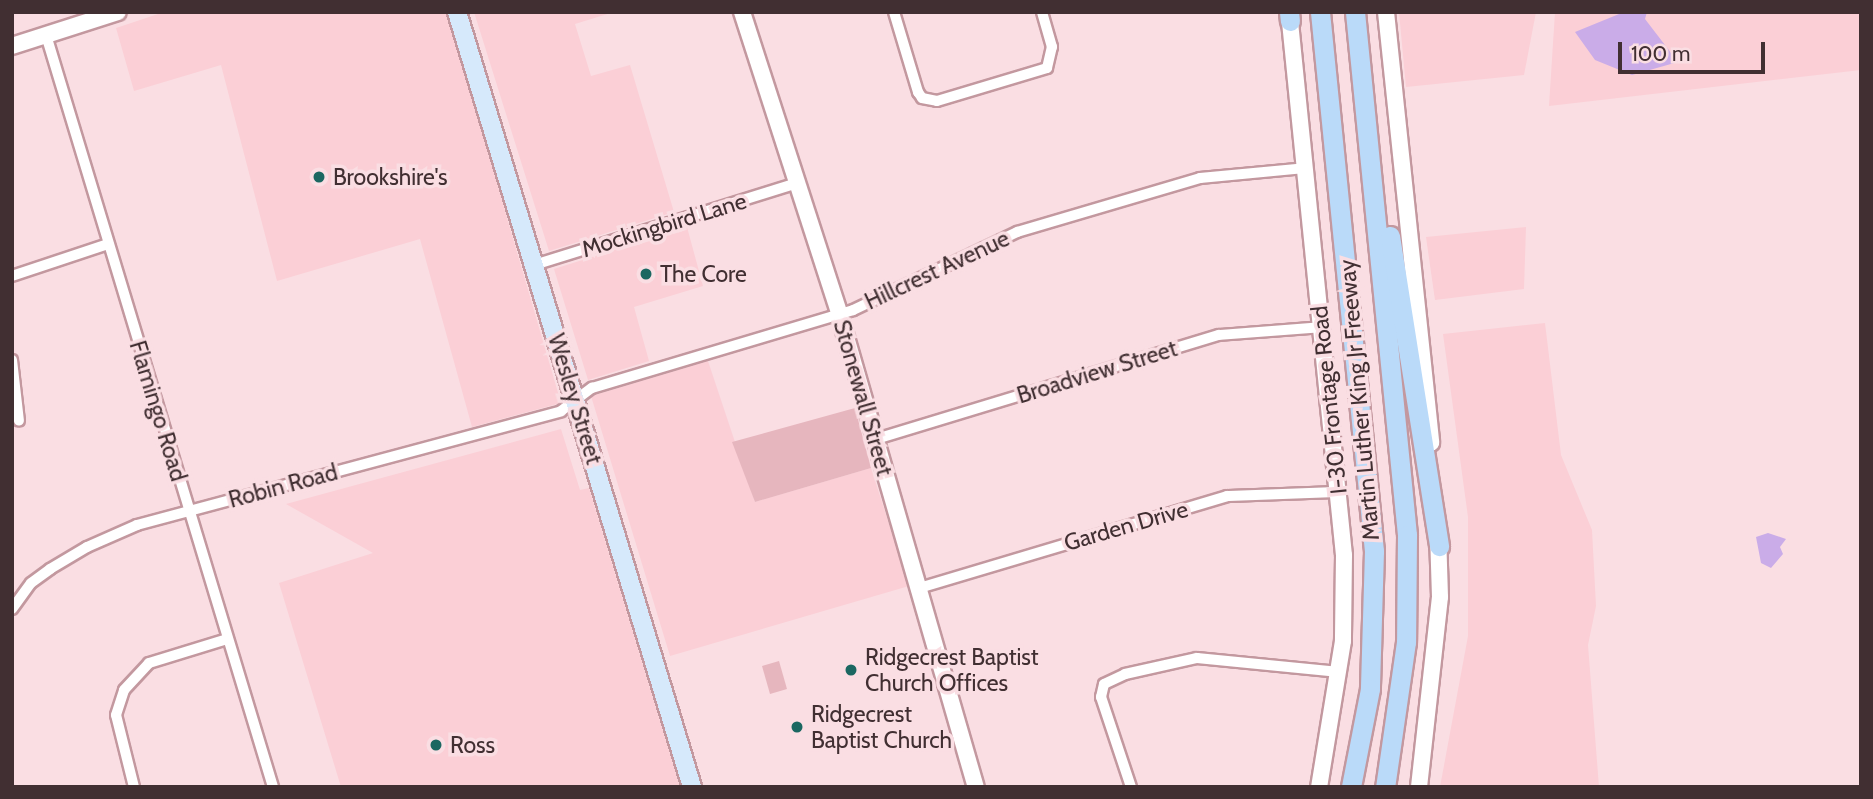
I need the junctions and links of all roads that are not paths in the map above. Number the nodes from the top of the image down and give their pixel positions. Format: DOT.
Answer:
graph roads {
  1 [pos="118,12"];
  2 [pos="457,12"];
  3 [pos="742,12"];
  4 [pos="894,12"];
  5 [pos="1042,12"];
  6 [pos="1320,12"];
  7 [pos="1355,12"];
  8 [pos="1386,12"];
  9 [pos="1289,15"];
  10 [pos="46,35"];
  11 [pos="12,46"];
  12 [pos="1359,49"];
  13 [pos="1306,168"];
  14 [pos="794,184"];
  15 [pos="108,244"];
  16 [pos="534,265"];
  17 [pos="12,276"];
  18 [pos="839,313"];
  19 [pos="1322,327"];
  20 [pos="12,360"];
  21 [pos="575,400"];
  22 [pos="19,421"];
  23 [pos="876,439"];
  24 [pos="1339,492"];
  25 [pos="188,512"];
  26 [pos="1439,546"];
  27 [pos="919,588"];
  28 [pos="12,609"];
  29 [pos="227,639"];
  30 [pos="1339,672"];
  31 [pos="135,787"];
  32 [pos="273,787"];
  33 [pos="692,787"];
  34 [pos="976,787"];
  35 [pos="1130,787"];
  36 [pos="1319,787"];
  37 [pos="1351,787"];
  38 [pos="1385,787"];
  39 [pos="1419,787"];
  1 -- 10 [label="main road"];
  2 -- 16 [label="main road, Wesley Street"];
  3 -- 14 [label="main road, Stonewall Street"];
  4 -- 5 [label="street"];
  6 -- 37 [label="highway, Martin Luther King Jr Freeway"];
  7 -- 12 [label="highway, Martin Luther King Jr Freeway"];
  8 -- 26 [label="main road"];
  9 -- 13 [label="main road, I-30 Frontage Road"];
  10 -- 11 [label="main road"];
  10 -- 15 [label="street, Flamingo Road"];
  12 -- 26 [label="highway"];
  12 -- 38 [label="highway, Martin Luther King Jr Freeway"];
  13 -- 18 [label="street, Hillcrest Avenue"];
  13 -- 19 [label="main road, I-30 Frontage Road"];
  14 -- 16 [label="street, Mockingbird Lane"];
  14 -- 18 [label="main road, Stonewall Street"];
  15 -- 17 [label="street"];
  15 -- 25 [label="street, Flamingo Road"];
  16 -- 21 [label="main road, Wesley Street"];
  18 -- 21 [label="street, Hillcrest Avenue"];
  18 -- 23 [label="main road, Stonewall Street"];
  19 -- 23 [label="street, Broadview Street"];
  19 -- 24 [label="main road, I-30 Frontage Road"];
  20 -- 22 [label="street"];
  21 -- 25 [label="street, Robin Road"];
  21 -- 33 [label="main road, Wesley Street"];
  23 -- 27 [label="main road, Stonewall Street"];
  24 -- 27 [label="street, Garden Drive"];
  24 -- 30 [label="main road, I-30 Frontage Road"];
  25 -- 28 [label="street, Robin Road"];
  25 -- 29 [label="street, Flamingo Road"];
  26 -- 39 [label="main road"];
  27 -- 34 [label="main road, Stonewall Street"];
  29 -- 31 [label="street"];
  29 -- 32 [label="street, Flamingo Road"];
  30 -- 35 [label="street"];
  30 -- 36 [label="main road, I-30 Frontage Road"];
}
